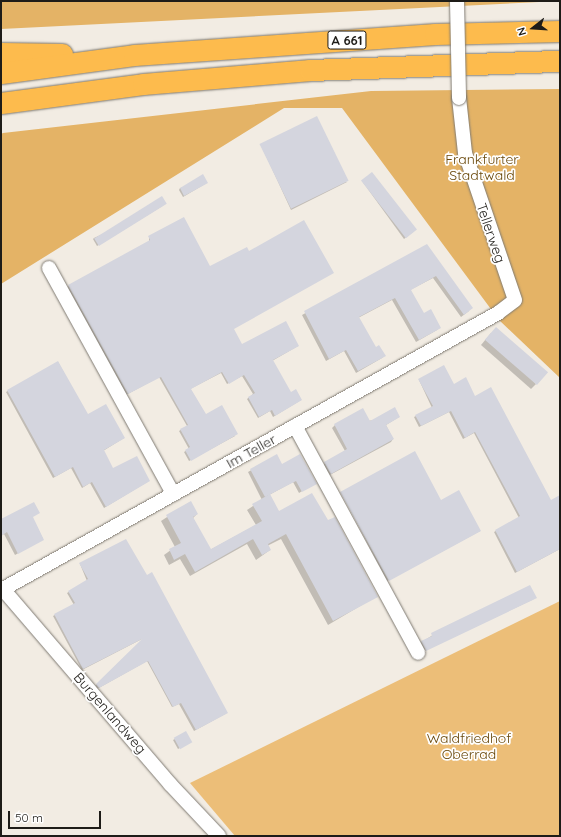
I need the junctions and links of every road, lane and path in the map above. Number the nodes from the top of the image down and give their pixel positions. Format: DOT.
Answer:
graph roads {
  1 [pos="457,1"];
  2 [pos="560,31"];
  3 [pos="1,53"];
  4 [pos="134,55"];
  5 [pos="560,61"];
  6 [pos="1,73"];
  7 [pos="87,91"];
  8 [pos="1,103"];
  9 [pos="1,118"];
  10 [pos="49,268"];
  11 [pos="498,313"];
  12 [pos="295,426"];
  13 [pos="173,494"];
  14 [pos="3,589"];
  15 [pos="418,653"];
  16 [pos="219,836"];
  1 -- 11 [label="street, Tellerweg, bridge"];
  2 -- 4 [label="highway, A 661"];
  3 -- 4 [label="highway, A 661"];
  4 -- 6 [label="highway, A 661"];
  5 -- 7 [label="highway, A 661"];
  7 -- 8 [label="highway, A 661"];
  7 -- 9 [label="highway, A 661"];
  10 -- 13 [label="street"];
  11 -- 12 [label="street, Im Teller"];
  12 -- 13 [label="street, Im Teller"];
  12 -- 15 [label="street"];
  13 -- 14 [label="street, Im Teller"];
  14 -- 16 [label="street, Burgenlandweg"];
}
